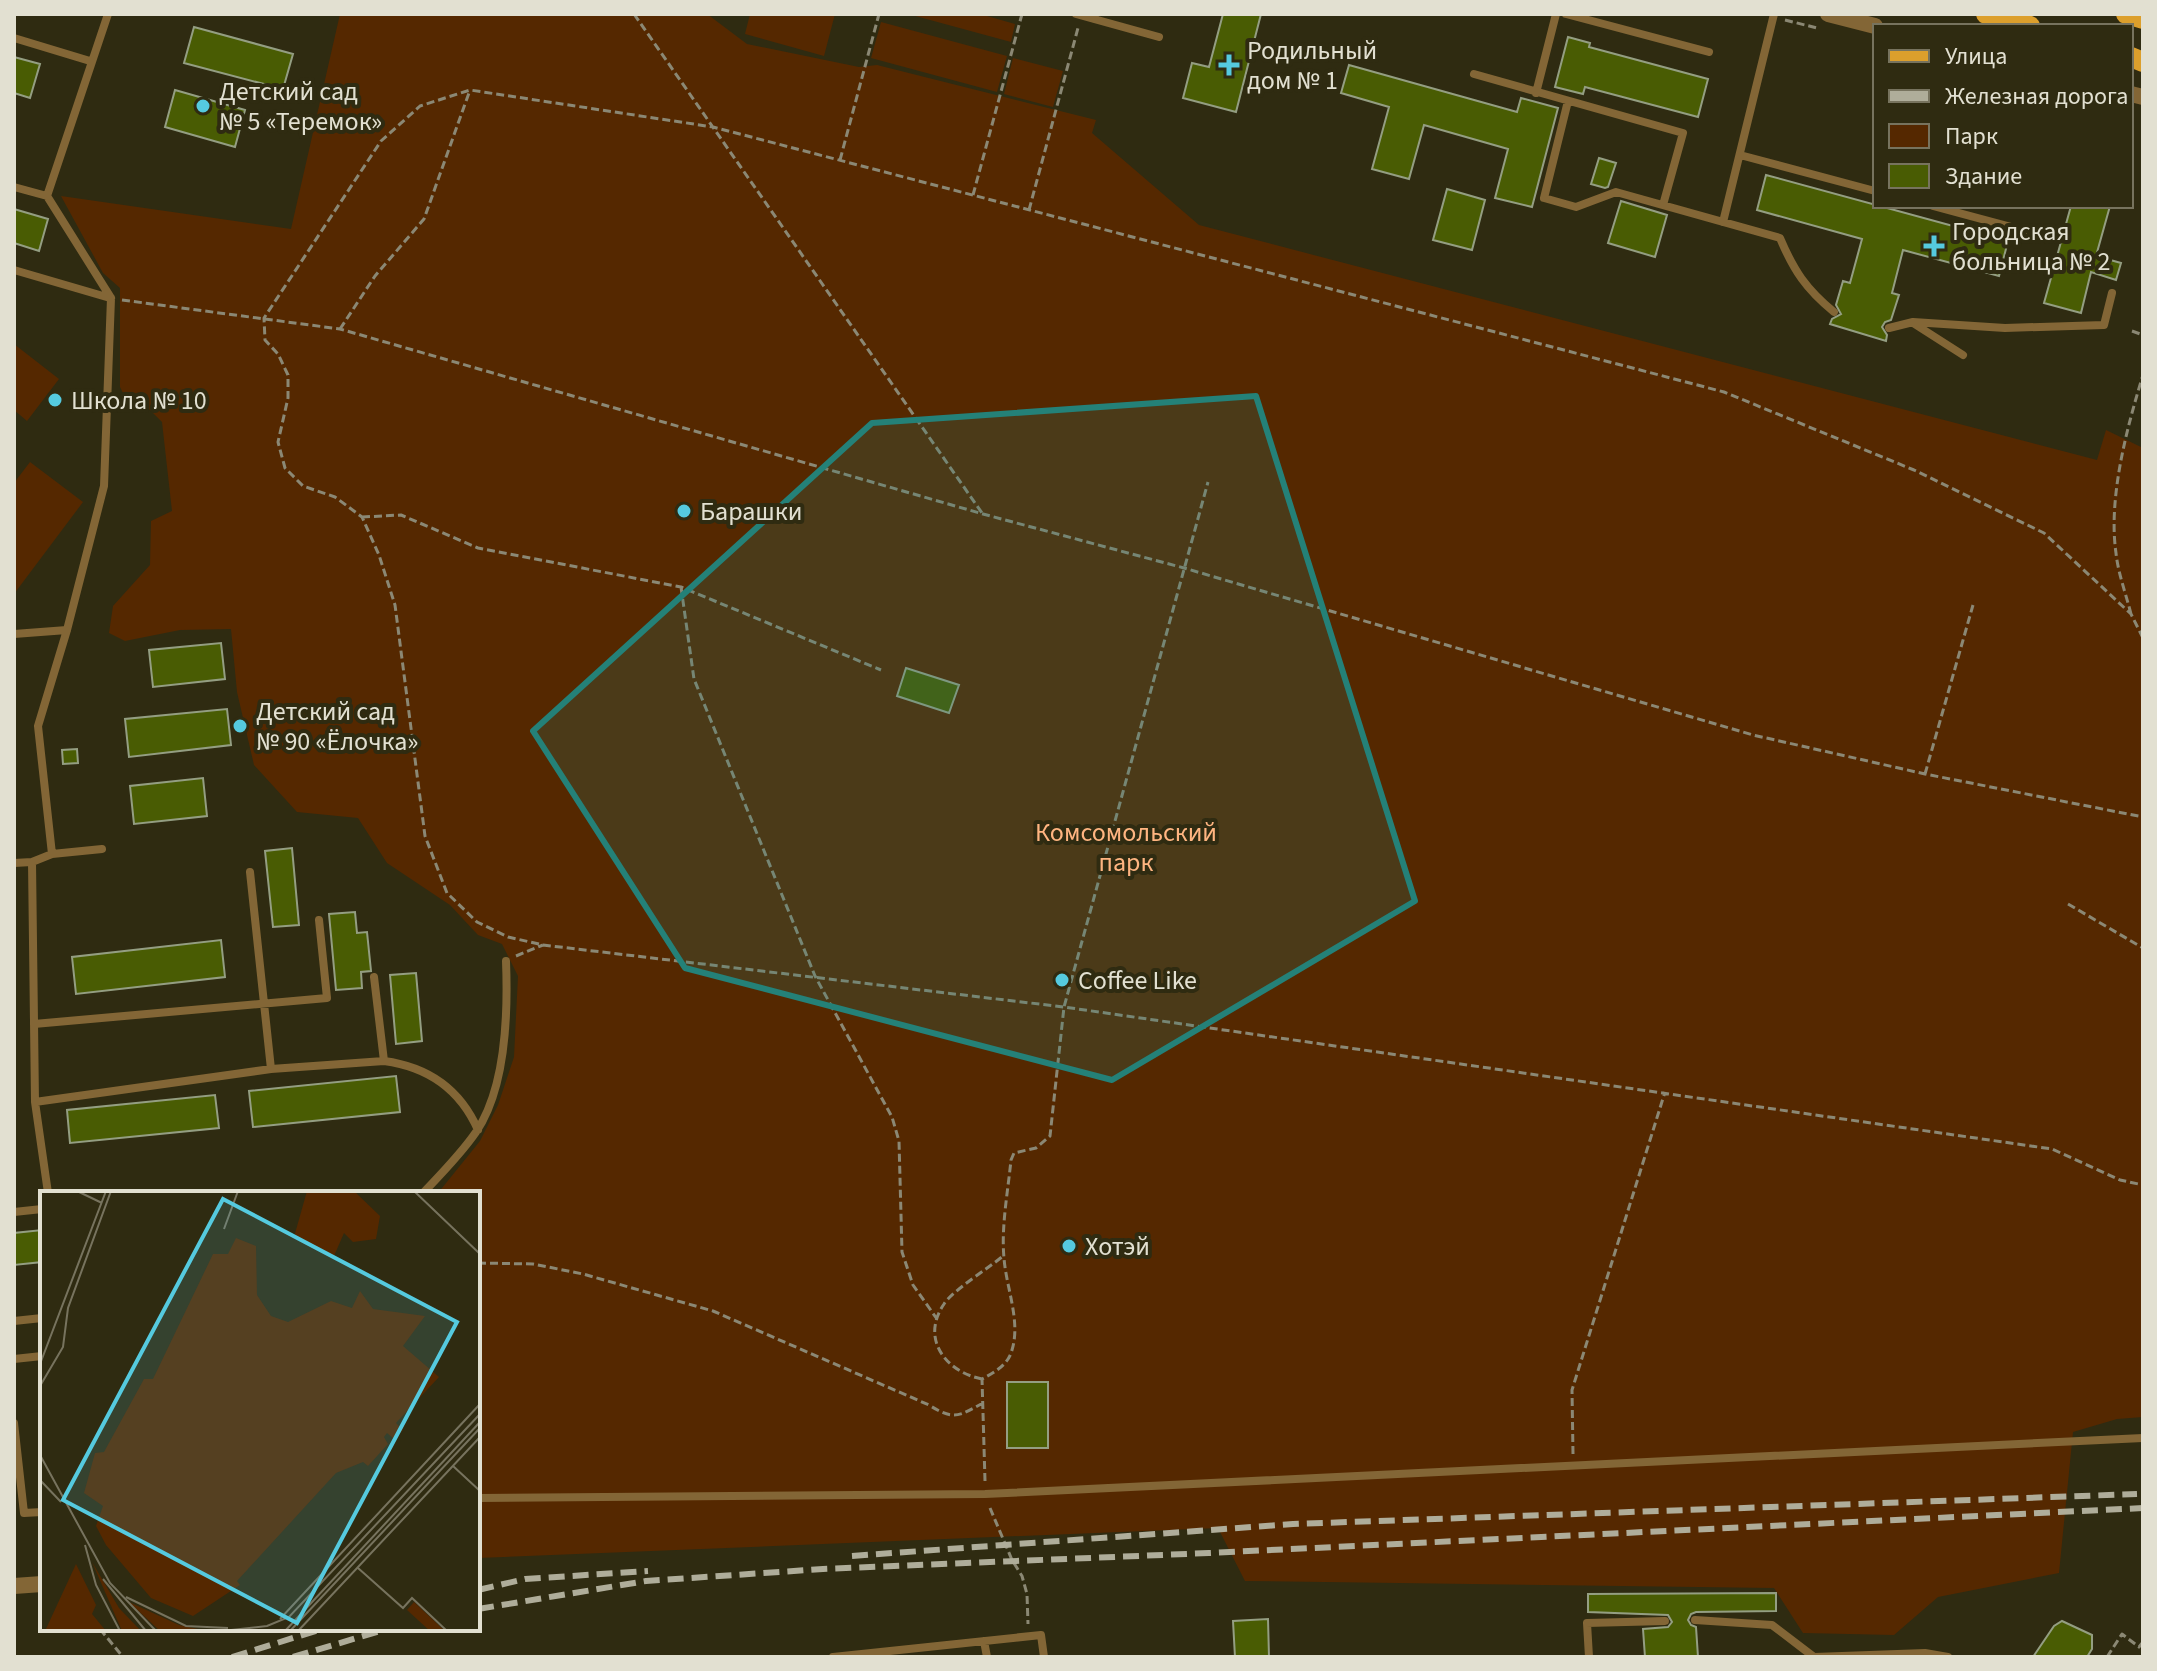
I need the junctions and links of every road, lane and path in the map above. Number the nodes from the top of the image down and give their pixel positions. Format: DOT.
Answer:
graph roads {
  1 [pos="108,14"];
  2 [pos="634,14"];
  3 [pos="879,14"];
  4 [pos="1022,14"];
  5 [pos="1556,14"];
  6 [pos="1566,14"];
  7 [pos="1774,14"];
  8 [pos="1828,14"];
  9 [pos="1986,14"];
  10 [pos="2126,14"];
  11 [pos="1079,15"];
  12 [pos="1094,16"];
  13 [pos="2143,19"];
  14 [pos="2023,24"];
  15 [pos="1873,25"];
  16 [pos="1159,37"];
  17 [pos="14,38"];
  18 [pos="1709,52"];
  19 [pos="90,61"];
  20 [pos="1474,74"];
  21 [pos="470,90"];
  22 [pos="1536,93"];
  23 [pos="1568,101"];
  24 [pos="713,127"];
  25 [pos="1740,155"];
  26 [pos="840,160"];
  27 [pos="14,187"];
  28 [pos="1873,190"];
  29 [pos="973,195"];
  30 [pos="47,196"];
  31 [pos="1663,205"];
  32 [pos="1940,208"];
  33 [pos="1029,210"];
  34 [pos="1723,222"];
  35 [pos="2052,238"];
  36 [pos="14,270"];
  37 [pos="2112,293"];
  38 [pos="111,298"];
  39 [pos="1834,312"];
  40 [pos="264,318"];
  41 [pos="1913,322"];
  42 [pos="1889,328"];
  43 [pos="340,329"];
  44 [pos="2132,331"];
  45 [pos="2143,335"];
  46 [pos="1963,355"];
  47 [pos="2143,375"];
  48 [pos="1208,482"];
  49 [pos="983,514"];
  50 [pos="362,517"];
  51 [pos="1184,568"];
  52 [pos="681,587"];
  53 [pos="1973,605"];
  54 [pos="2131,614"];
  55 [pos="67,630"];
  56 [pos="14,634"];
  57 [pos="2143,638"];
  58 [pos="881,670"];
  59 [pos="1925,774"];
  60 [pos="2143,817"];
  61 [pos="102,849"];
  62 [pos="52,854"];
  63 [pos="32,862"];
  64 [pos="14,863"];
  65 [pos="250,872"];
  66 [pos="2068,904"];
  67 [pos="319,920"];
  68 [pos="543,945"];
  69 [pos="2143,948"];
  70 [pos="506,961"];
  71 [pos="815,976"];
  72 [pos="374,977"];
  73 [pos="264,1004"];
  74 [pos="1064,1007"];
  75 [pos="34,1024"];
  76 [pos="384,1061"];
  77 [pos="271,1069"];
  78 [pos="1665,1091"];
  79 [pos="35,1102"];
  80 [pos="478,1130"];
  81 [pos="2143,1185"];
  82 [pos="48,1191"];
  83 [pos="425,1191"];
  84 [pos="40,1209"];
  85 [pos="14,1212"];
  86 [pos="1003,1256"];
  87 [pos="480,1263"];
  88 [pos="40,1318"];
  89 [pos="937,1319"];
  90 [pos="14,1321"];
  91 [pos="40,1356"];
  92 [pos="14,1359"];
  93 [pos="982,1379"];
  94 [pos="983,1403"];
  95 [pos="14,1423"];
  96 [pos="2143,1438"];
  97 [pos="1573,1466"];
  98 [pos="17,1469"];
  99 [pos="985,1494"];
  100 [pos="480,1498"];
  101 [pos="40,1512"];
  102 [pos="40,1584"];
  103 [pos="14,1586"];
  104 [pos="1695,1620"];
  105 [pos="1665,1621"];
  106 [pos="102,1631"];
  107 [pos="1028,1636"];
  108 [pos="984,1641"];
  109 [pos="2143,1642"];
  110 [pos="933,1646"];
  111 [pos="880,1654"];
  112 [pos="123,1657"];
  113 [pos="839,1657"];
  114 [pos="934,1657"];
  115 [pos="987,1657"];
  116 [pos="1044,1657"];
  117 [pos="1589,1657"];
  118 [pos="1948,1657"];
  119 [pos="2107,1657"];
  1 -- 19 [label="lane"];
  2 -- 24 [label="path"];
  3 -- 26 [label="path"];
  4 -- 29 [label="path"];
  5 -- 22 [label="lane"];
  6 -- 18 [label="lane"];
  7 -- 25 [label="lane"];
  8 -- 15 [label="street"];
  9 -- 14 [label="main road"];
  10 -- 13 [label="main road"];
  11 -- 12 [label="lane"];
  11 -- 33 [label="path"];
  12 -- 16 [label="lane"];
  17 -- 19 [label="lane"];
  19 -- 30 [label="lane"];
  20 -- 22 [label="lane"];
  21 -- 24 [label="path"];
  21 -- 40 [label="path"];
  21 -- 43 [label="path"];
  22 -- 23 [label="lane"];
  23 -- 31 [label="lane"];
  23 -- 31 [label="lane"];
  24 -- 26 [label="path"];
  24 -- 49 [label="path"];
  25 -- 28 [label="lane"];
  25 -- 34 [label="lane"];
  26 -- 29 [label="path"];
  27 -- 30 [label="lane"];
  29 -- 33 [label="path"];
  30 -- 38 [label="lane"];
  31 -- 34 [label="lane"];
  32 -- 35 [label="lane"];
  33 -- 54 [label="path"];
  34 -- 39 [label="lane"];
  36 -- 38 [label="lane"];
  37 -- 41 [label="lane"];
  38 -- 40 [label="path"];
  38 -- 55 [label="lane"];
  40 -- 43 [label="path"];
  40 -- 50 [label="path"];
  41 -- 42 [label="lane"];
  41 -- 46 [label="lane"];
  43 -- 49 [label="path"];
  44 -- 45 [label="path"];
  47 -- 54 [label="path"];
  48 -- 51 [label="path"];
  49 -- 51 [label="path"];
  50 -- 52 [label="path"];
  50 -- 68 [label="path"];
  51 -- 59 [label="path"];
  51 -- 74 [label="path"];
  52 -- 58 [label="path"];
  52 -- 71 [label="path"];
  53 -- 59 [label="path"];
  54 -- 57 [label="path"];
  55 -- 56 [label="lane"];
  55 -- 62 [label="lane"];
  59 -- 60 [label="path"];
  61 -- 62 [label="lane"];
  62 -- 63 [label="lane"];
  63 -- 64 [label="lane"];
  63 -- 75 [label="lane"];
  65 -- 73 [label="lane"];
  66 -- 69 [label="path"];
  67 -- 73 [label="lane"];
  68 -- 70 [label="path"];
  68 -- 71 [label="path"];
  70 -- 80 [label="lane"];
  71 -- 74 [label="path"];
  71 -- 89 [label="path"];
  72 -- 76 [label="lane"];
  73 -- 75 [label="lane"];
  73 -- 77 [label="lane"];
  74 -- 78 [label="path"];
  74 -- 86 [label="path"];
  75 -- 79 [label="lane"];
  76 -- 77 [label="lane"];
  76 -- 80 [label="lane"];
  77 -- 79 [label="lane"];
  78 -- 81 [label="path"];
  78 -- 97 [label="path"];
  79 -- 82 [label="lane"];
  80 -- 83 [label="lane"];
  84 -- 85 [label="lane"];
  86 -- 89 [label="path"];
  86 -- 93 [label="path"];
  87 -- 94 [label="path"];
  88 -- 90 [label="lane"];
  89 -- 93 [label="path"];
  91 -- 92 [label="lane"];
  93 -- 94 [label="path"];
  94 -- 99 [label="path"];
  95 -- 98 [label="lane"];
  96 -- 97 [label="lane"];
  97 -- 99 [label="lane"];
  98 -- 101 [label="lane"];
  99 -- 100 [label="lane"];
  99 -- 107 [label="path"];
  102 -- 103 [label="street"];
  104 -- 118 [label="lane"];
  105 -- 117 [label="lane"];
  106 -- 112 [label="path"];
  107 -- 108 [label="lane"];
  107 -- 116 [label="lane"];
  108 -- 110 [label="lane"];
  108 -- 115 [label="lane"];
  109 -- 119 [label="path"];
  110 -- 111 [label="lane"];
  110 -- 114 [label="lane"];
  111 -- 113 [label="lane"];
}
